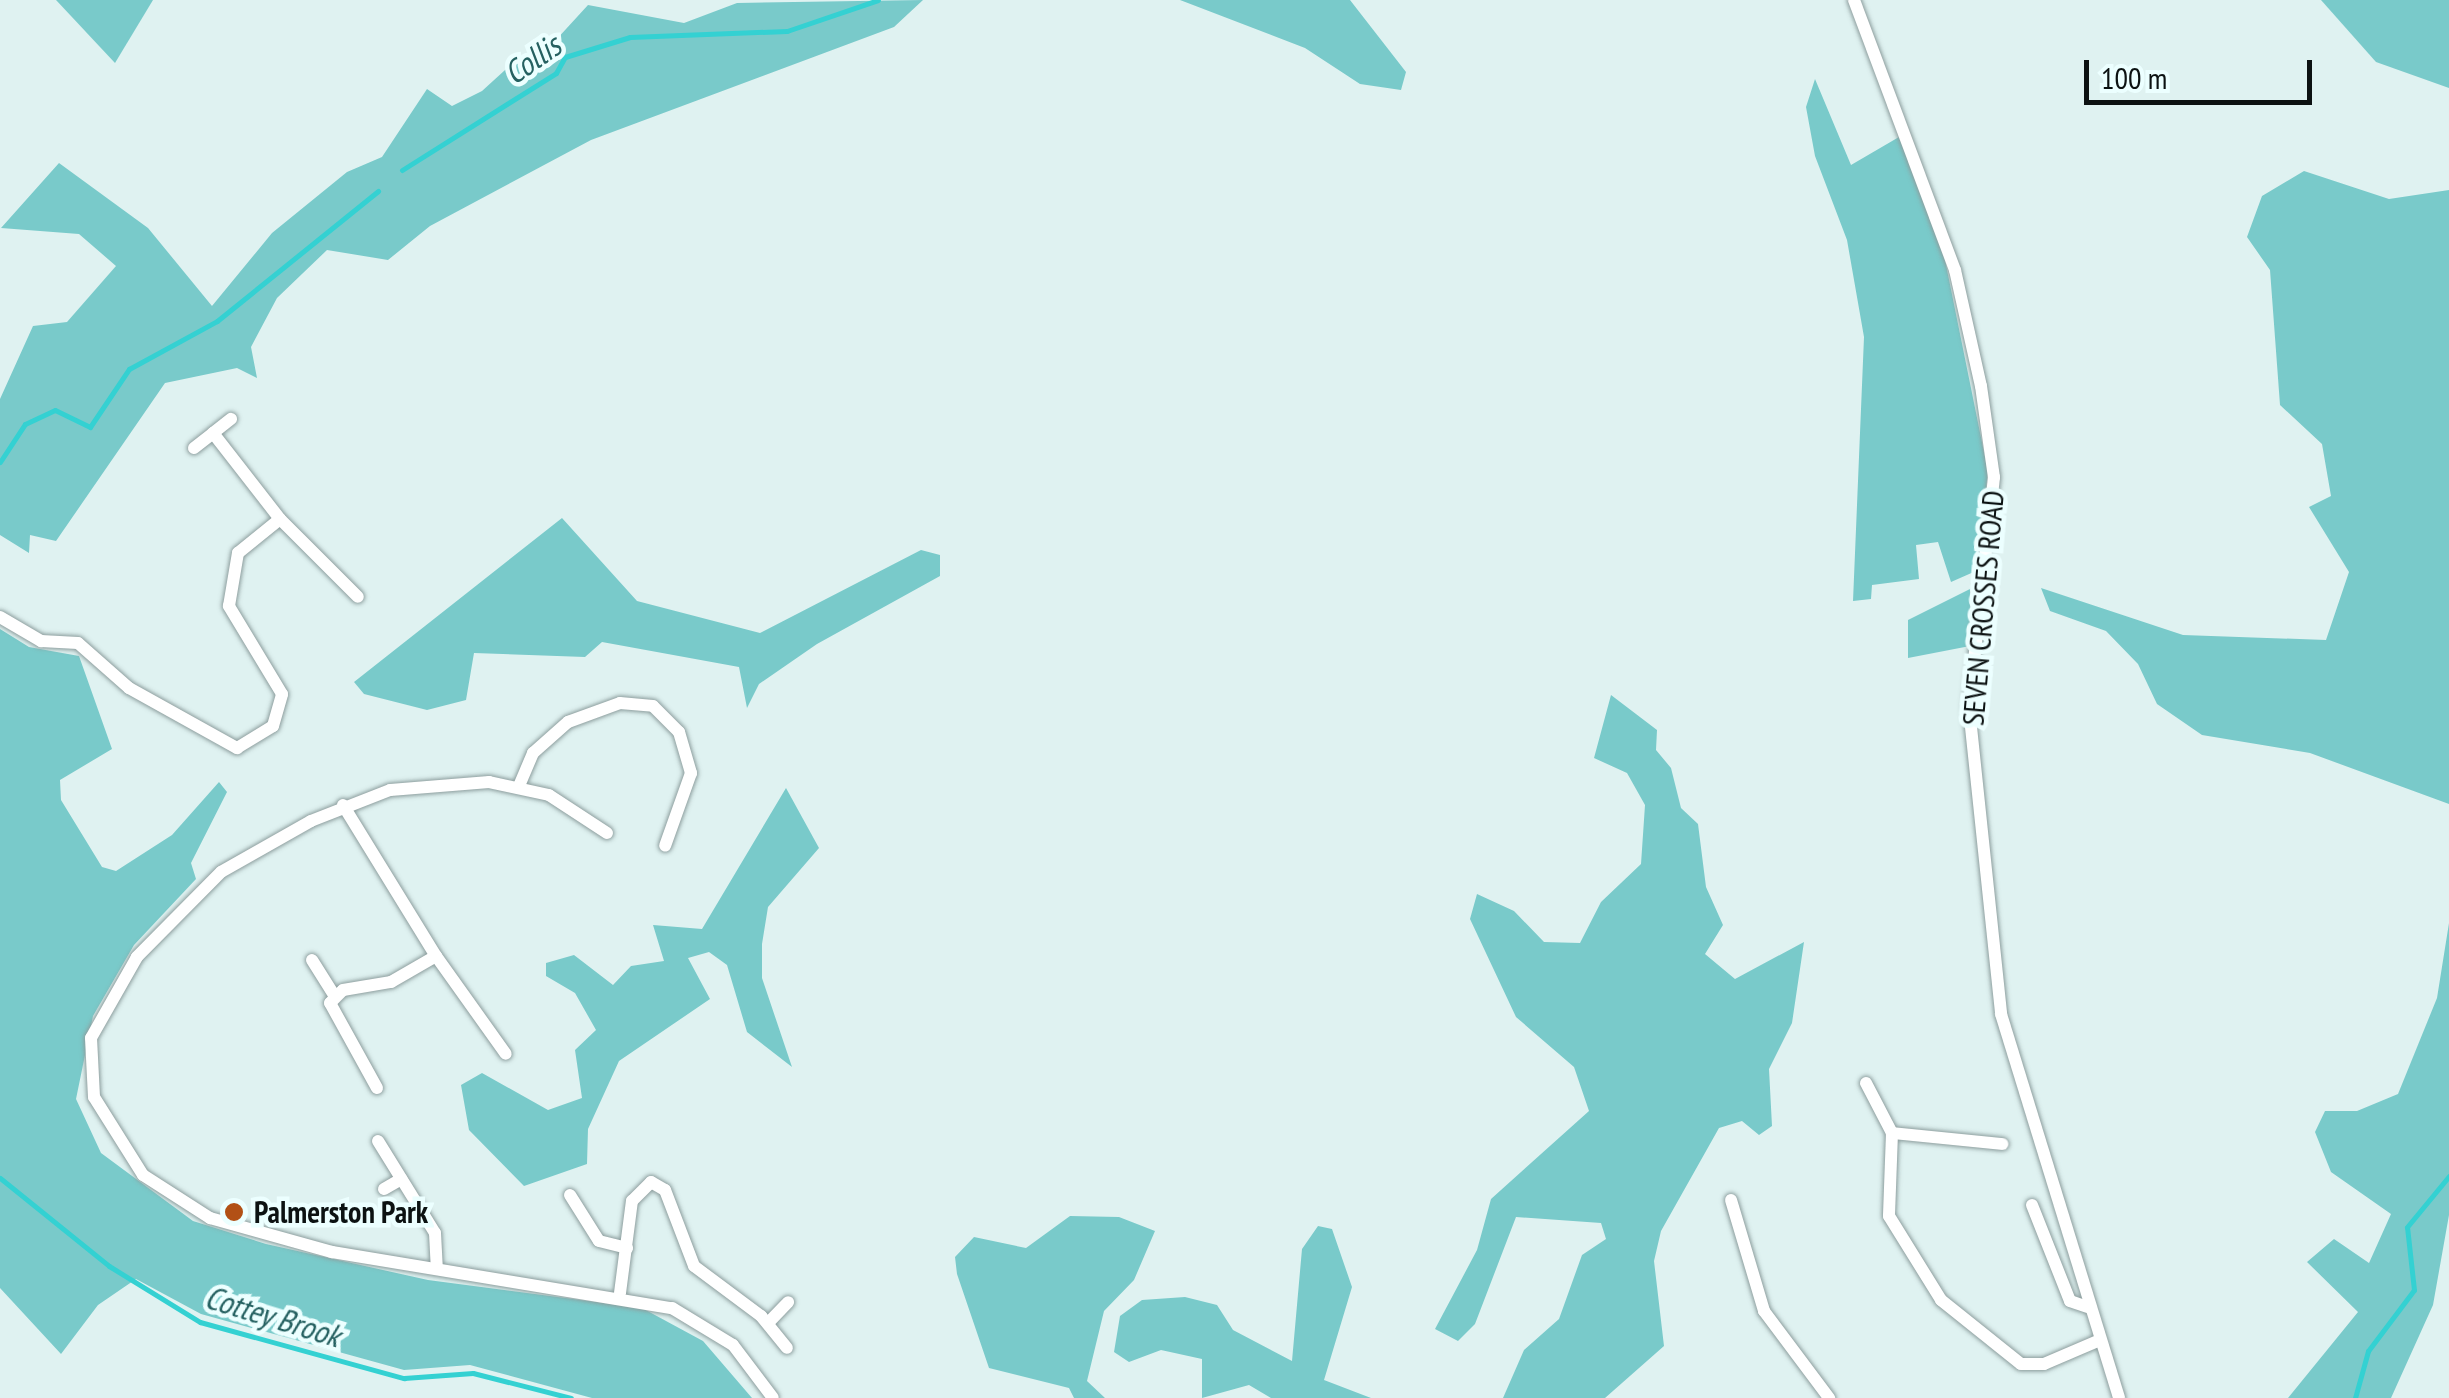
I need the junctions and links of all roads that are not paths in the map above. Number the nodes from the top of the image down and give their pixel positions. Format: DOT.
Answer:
graph roads {
  1 [pos="1854,0"];
  2 [pos="231,419"];
  3 [pos="214,433"];
  4 [pos="194,448"];
  5 [pos="280,519"];
  6 [pos="358,597"];
  7 [pos="0,616"];
  8 [pos="519,786"];
  9 [pos="343,805"];
  10 [pos="608,833"];
  11 [pos="665,846"];
  12 [pos="436,956"];
  13 [pos="312,960"];
  14 [pos="334,995"];
  15 [pos="506,1054"];
  16 [pos="1866,1083"];
  17 [pos="377,1088"];
  18 [pos="1892,1133"];
  19 [pos="378,1141"];
  20 [pos="2002,1144"];
  21 [pos="401,1179"];
  22 [pos="384,1190"];
  23 [pos="570,1195"];
  24 [pos="1731,1200"];
  25 [pos="2032,1205"];
  26 [pos="626,1248"];
  27 [pos="437,1267"];
  28 [pos="620,1293"];
  29 [pos="788,1302"];
  30 [pos="2087,1308"];
  31 [pos="768,1323"];
  32 [pos="2100,1340"];
  33 [pos="788,1348"];
  34 [pos="774,1398"];
  35 [pos="1829,1398"];
  36 [pos="2119,1398"];
  1 -- 30 [label="street, SEVEN CROSSES ROAD"];
  2 -- 3 [label="street"];
  3 -- 4 [label="street"];
  3 -- 5 [label="street"];
  5 -- 6 [label="street"];
  5 -- 7 [label="street"];
  8 -- 9 [label="street"];
  8 -- 10 [label="street"];
  8 -- 11 [label="street"];
  9 -- 12 [label="street"];
  9 -- 27 [label="street"];
  12 -- 14 [label="street"];
  12 -- 15 [label="street"];
  13 -- 14 [label="street"];
  14 -- 17 [label="street"];
  16 -- 18 [label="street"];
  18 -- 20 [label="street"];
  18 -- 32 [label="street"];
  19 -- 21 [label="street"];
  21 -- 22 [label="street"];
  21 -- 27 [label="street"];
  23 -- 26 [label="street"];
  24 -- 35 [label="street"];
  25 -- 30 [label="street"];
  26 -- 28 [label="street"];
  26 -- 31 [label="street"];
  27 -- 28 [label="street"];
  28 -- 34 [label="street"];
  29 -- 31 [label="street"];
  30 -- 32 [label="street, SEVEN CROSSES ROAD"];
  31 -- 33 [label="street"];
  32 -- 36 [label="street, SEVEN CROSSES ROAD"];
}
